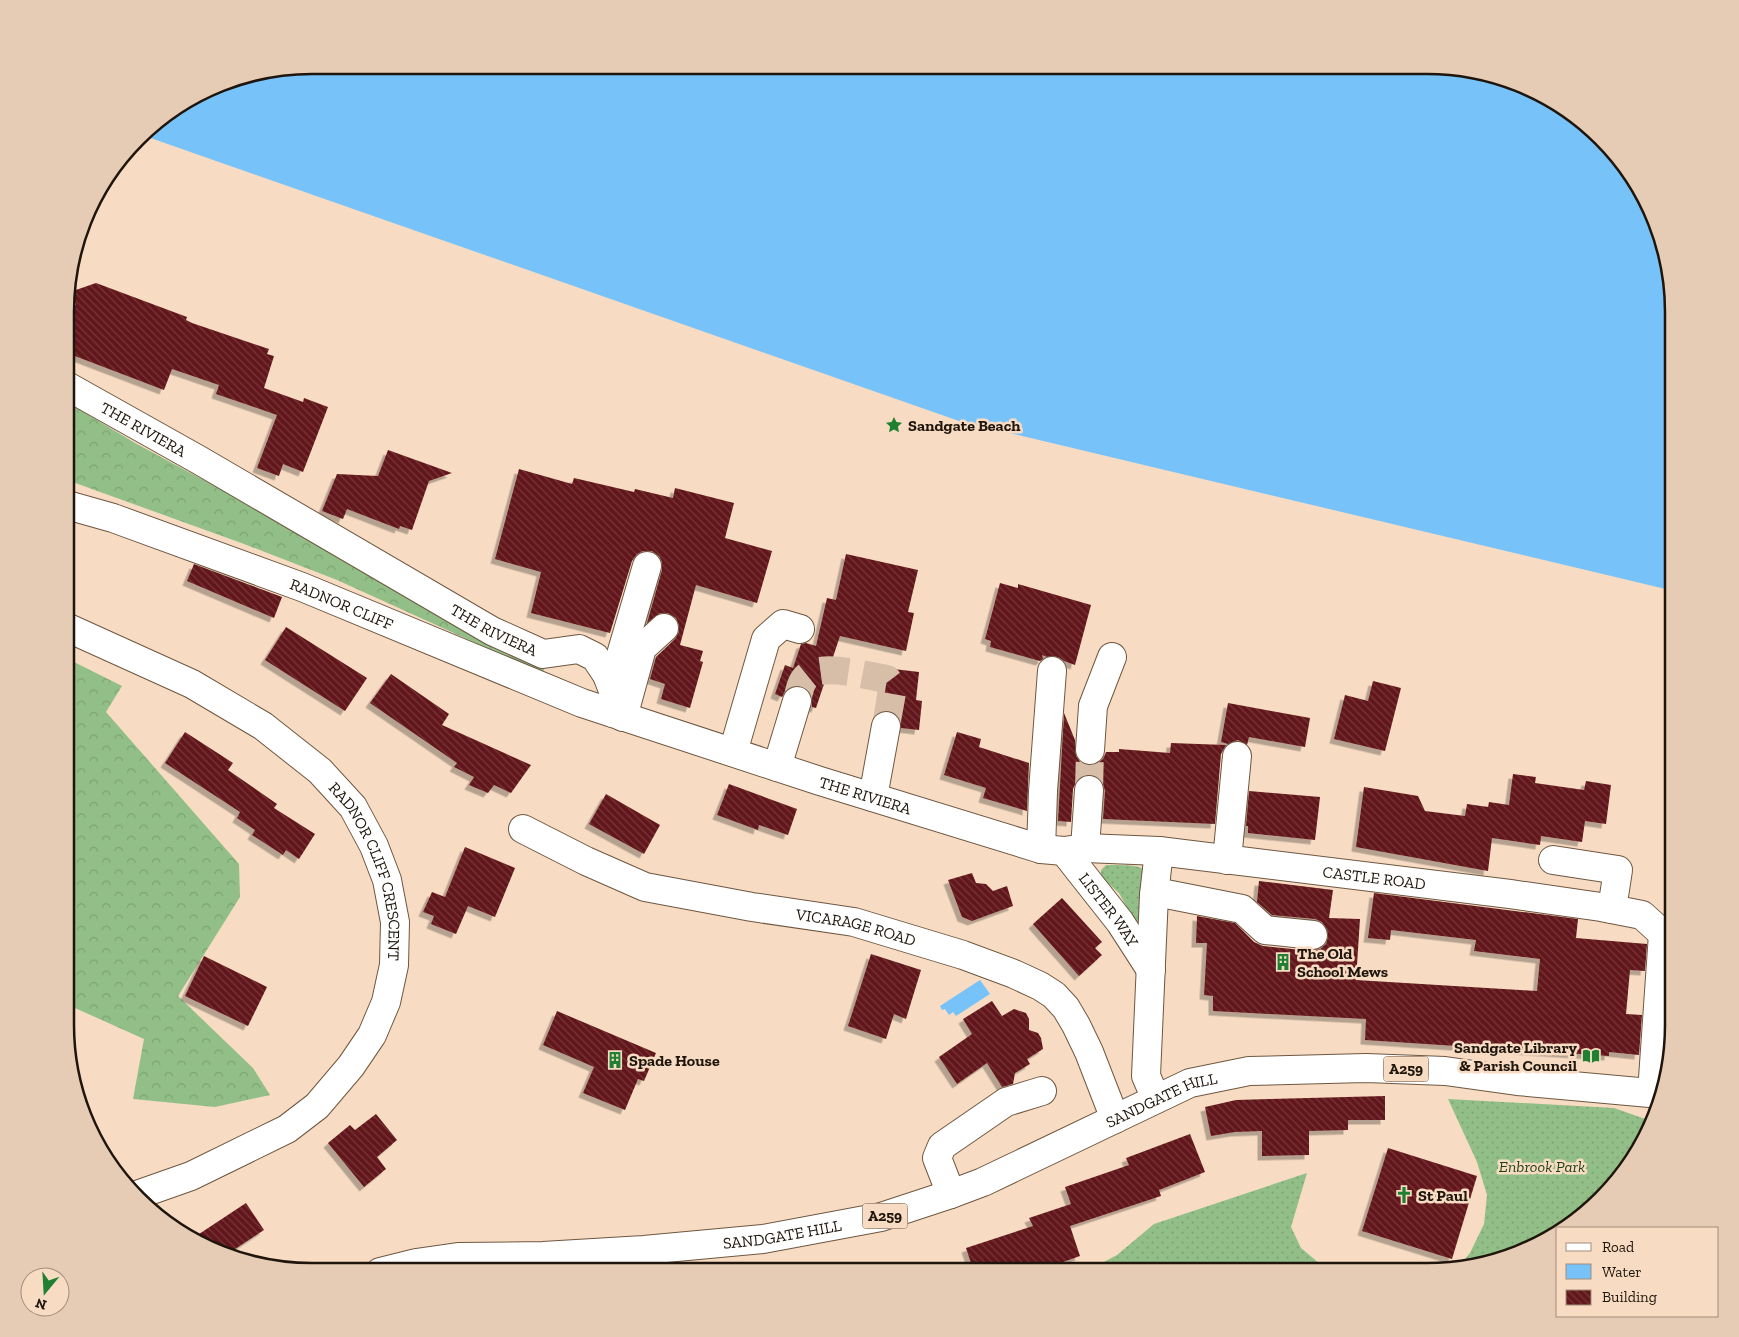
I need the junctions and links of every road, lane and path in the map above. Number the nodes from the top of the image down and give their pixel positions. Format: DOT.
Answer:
graph roads {
  1 [pos="74,390"];
  2 [pos="74,507"];
  3 [pos="646,566"];
  4 [pos="664,628"];
  5 [pos="800,629"];
  6 [pos="74,630"];
  7 [pos="1112,657"];
  8 [pos="1052,671"];
  9 [pos="607,675"];
  10 [pos="797,702"];
  11 [pos="618,715"];
  12 [pos="886,726"];
  13 [pos="1090,750"];
  14 [pos="733,752"];
  15 [pos="1236,756"];
  16 [pos="776,767"];
  17 [pos="1088,790"];
  18 [pos="873,798"];
  19 [pos="523,829"];
  20 [pos="1063,849"];
  21 [pos="1159,851"];
  22 [pos="1227,860"];
  23 [pos="1553,860"];
  24 [pos="1154,895"];
  25 [pos="1612,909"];
  26 [pos="1313,934"];
  27 [pos="1665,935"];
  28 [pos="1151,970"];
  29 [pos="1665,980"];
  30 [pos="1658,1085"];
  31 [pos="1042,1091"];
  32 [pos="1655,1093"];
  33 [pos="1156,1099"];
  34 [pos="1115,1119"];
  35 [pos="142,1193"];
  36 [pos="951,1194"];
  37 [pos="416,1263"];
  1 -- 9 [label="main road, THE RIVIERA"];
  2 -- 11 [label="main road, RADNOR CLIFF"];
  3 -- 9 [label="main road"];
  4 -- 11 [label="main road"];
  5 -- 14 [label="main road"];
  6 -- 35 [label="main road, RADNOR CLIFF CRESCENT"];
  7 -- 13 [label="main road"];
  8 -- 20 [label="main road"];
  9 -- 11 [label="main road, THE RIVIERA"];
  10 -- 16 [label="main road"];
  11 -- 14 [label="main road, THE RIVIERA"];
  12 -- 18 [label="main road"];
  14 -- 16 [label="main road, THE RIVIERA"];
  15 -- 22 [label="main road"];
  16 -- 18 [label="main road, THE RIVIERA"];
  17 -- 20 [label="main road"];
  18 -- 20 [label="main road, THE RIVIERA"];
  19 -- 34 [label="main road, VICARAGE ROAD"];
  20 -- 21 [label="main road, CASTLE ROAD"];
  20 -- 28 [label="main road, LISTER WAY"];
  21 -- 22 [label="main road, CASTLE ROAD"];
  21 -- 24 [label="main road, LISTER WAY"];
  22 -- 25 [label="main road, CASTLE ROAD"];
  23 -- 25 [label="main road"];
  24 -- 26 [label="main road"];
  24 -- 28 [label="main road, LISTER WAY"];
  25 -- 27 [label="main road, CASTLE ROAD"];
  28 -- 33 [label="main road, LISTER WAY"];
  29 -- 30 [label="main road"];
  31 -- 36 [label="main road"];
  32 -- 33 [label="main road, SANDGATE HILL / A259"];
  33 -- 34 [label="main road, SANDGATE HILL / A259"];
  34 -- 36 [label="main road, SANDGATE HILL / A259"];
  36 -- 37 [label="main road, SANDGATE HILL / A259"];
}
